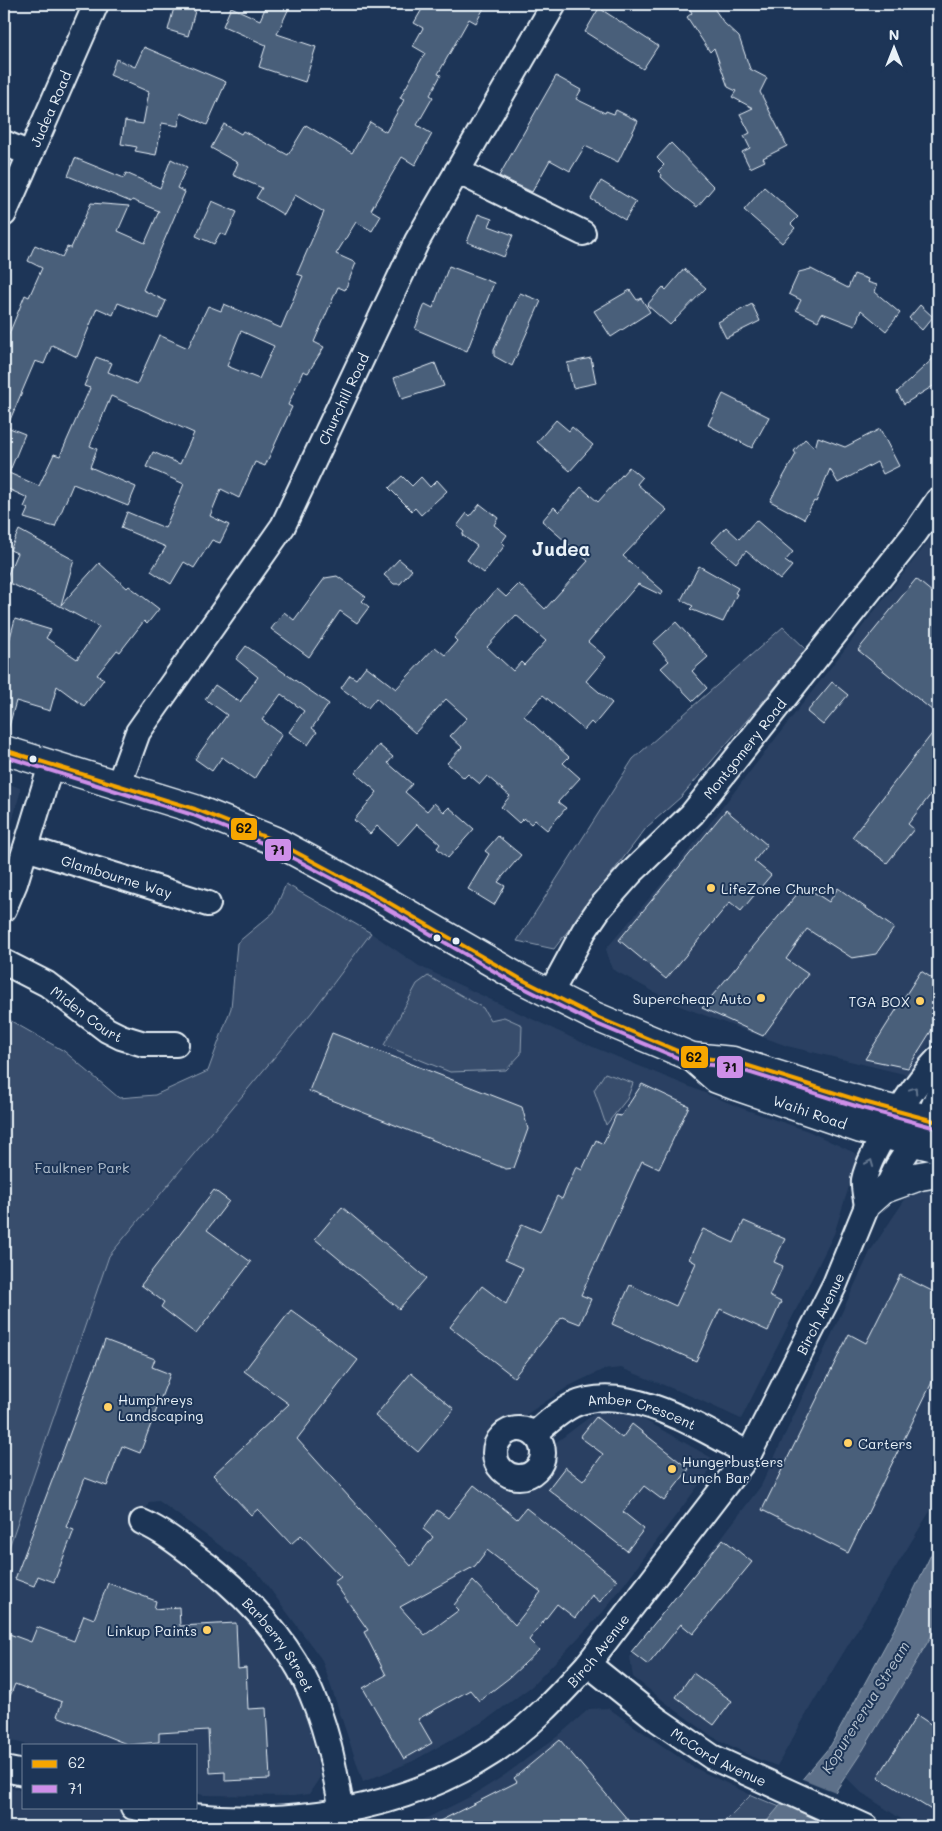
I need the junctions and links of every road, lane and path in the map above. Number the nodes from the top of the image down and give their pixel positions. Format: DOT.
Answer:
graph roads {
  1 [pos="96,4"];
  2 [pos="554,4"];
  3 [pos="4,143"];
  4 [pos="30,154"];
  5 [pos="457,171"];
  6 [pos="4,214"];
  7 [pos="582,234"];
  8 [pos="938,500"];
  9 [pos="4,750"];
  10 [pos="51,765"];
  11 [pos="119,784"];
  12 [pos="26,848"];
  13 [pos="208,904"];
  14 [pos="4,909"];
  15 [pos="4,962"];
  16 [pos="550,994"];
  17 [pos="176,1044"];
  18 [pos="938,1059"];
  19 [pos="892,1123"];
  20 [pos="929,1126"];
  21 [pos="938,1173"];
  22 [pos="887,1188"];
  23 [pos="867,1206"];
  24 [pos="536,1434"];
  25 [pos="749,1454"];
  26 [pos="142,1522"];
  27 [pos="588,1664"];
  28 [pos="4,1769"];
  29 [pos="22,1773"];
  30 [pos="138,1808"];
  31 [pos="343,1816"];
  32 [pos="857,1823"];
  1 -- 4 [label="street, Judea Road"];
  2 -- 5 [label="street, Churchill Road"];
  3 -- 4 [label="street"];
  4 -- 6 [label="street, Judea Road"];
  5 -- 7 [label="street"];
  5 -- 11 [label="street, Churchill Road"];
  8 -- 16 [label="street, Montgomery Road"];
  9 -- 10 [label="main road, Waihi Road"];
  10 -- 11 [label="main road, Waihi Road"];
  10 -- 12 [label="street"];
  11 -- 16 [label="main road, Waihi Road"];
  12 -- 13 [label="street, Glambourne Way"];
  12 -- 14 [label="street"];
  15 -- 17 [label="street, Miden Court"];
  16 -- 19 [label="main road, Waihi Road"];
  19 -- 18 [label="street, Birch Avenue, one-way"];
  19 -- 20 [label="main road, Waihi Road"];
  23 -- 19 [label="street, Birch Avenue, one-way"];
  20 -- 22 [label="street, Birch Avenue"];
  21 -- 22 [label="main road"];
  22 -- 23 [label="street, Birch Avenue"];
  23 -- 25 [label="street, Birch Avenue"];
  24 -- 25 [label="street, Amber Crescent"];
  25 -- 27 [label="street, Birch Avenue"];
  26 -- 31 [label="street, Barberry Street"];
  27 -- 31 [label="street, Birch Avenue"];
  27 -- 32 [label="street, McCord Avenue"];
  28 -- 29 [label="street"];
  30 -- 31 [label="street, Birch Avenue"];
}
